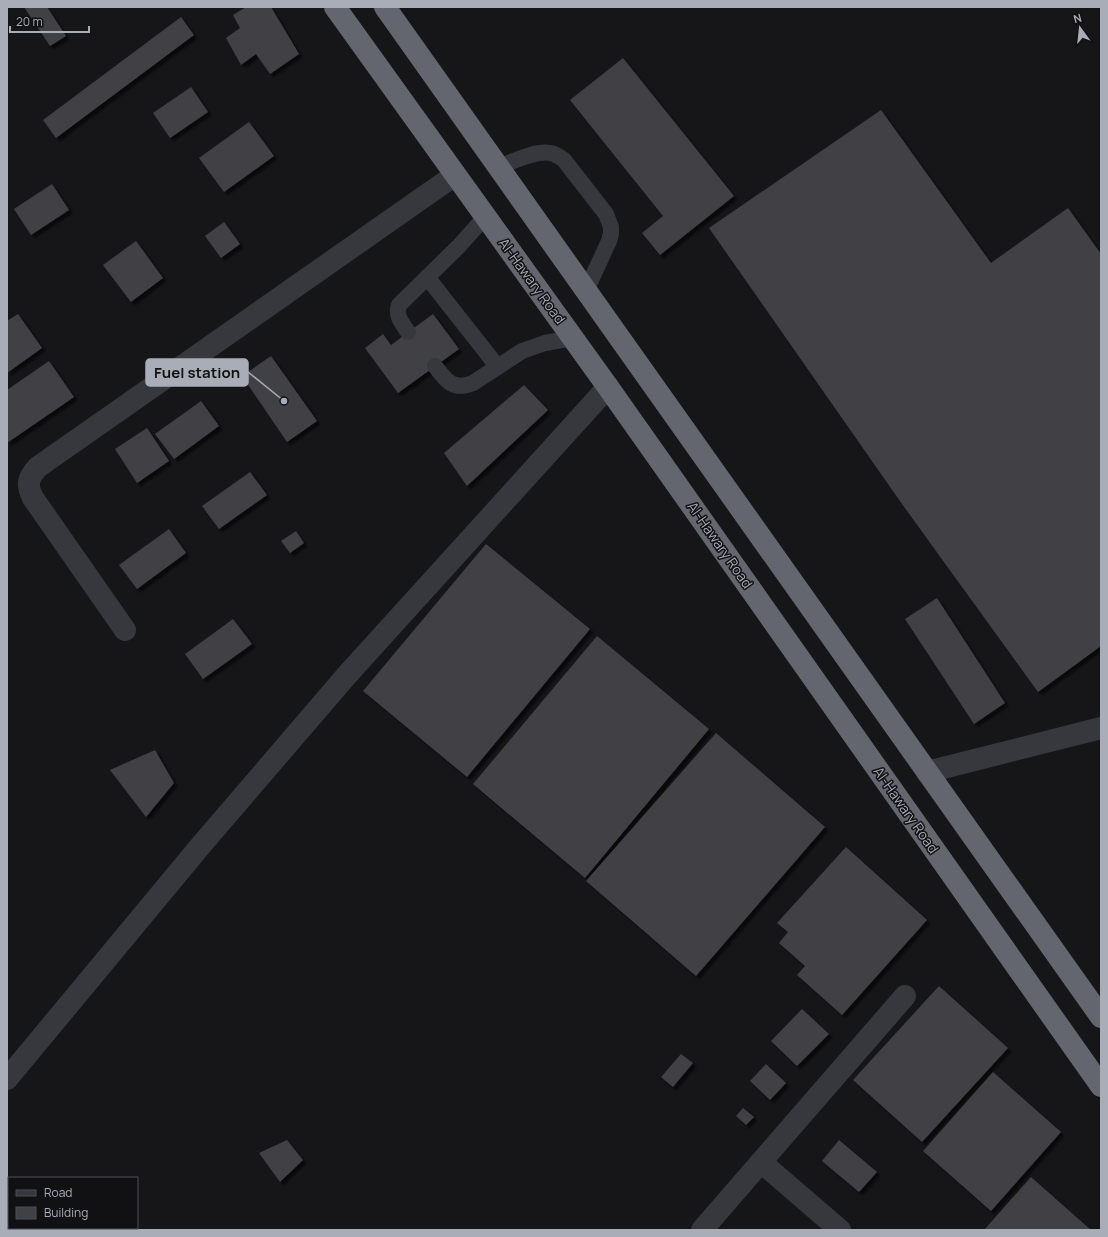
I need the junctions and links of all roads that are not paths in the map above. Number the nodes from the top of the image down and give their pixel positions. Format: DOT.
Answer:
graph roads {
  1 [pos="335,7"];
  2 [pos="385,7"];
  3 [pos="498,167"];
  4 [pos="456,175"];
  5 [pos="485,217"];
  6 [pos="427,278"];
  7 [pos="586,291"];
  8 [pos="408,332"];
  9 [pos="573,338"];
  10 [pos="435,366"];
  11 [pos="497,366"];
  12 [pos="608,386"];
  13 [pos="125,630"];
  14 [pos="1101,728"];
  15 [pos="927,772"];
  16 [pos="905,996"];
  17 [pos="1101,1017"];
  18 [pos="7,1079"];
  19 [pos="1101,1086"];
  20 [pos="761,1162"];
  21 [pos="702,1230"];
  22 [pos="840,1230"];
  1 -- 4 [label="highway, Al-Hawary Road"];
  2 -- 3 [label="highway"];
  3 -- 7 [label="highway"];
  3 -- 7 [label="lane"];
  4 -- 5 [label="highway, Al-Hawary Road"];
  4 -- 13 [label="street"];
  5 -- 6 [label="lane"];
  5 -- 9 [label="highway, Al-Hawary Road"];
  6 -- 8 [label="lane"];
  6 -- 11 [label="lane"];
  7 -- 15 [label="highway"];
  9 -- 11 [label="lane"];
  9 -- 12 [label="highway, Al-Hawary Road"];
  10 -- 11 [label="lane"];
  12 -- 18 [label="street"];
  12 -- 19 [label="highway, Al-Hawary Road"];
  14 -- 15 [label="street"];
  15 -- 17 [label="highway"];
  16 -- 20 [label="street"];
  20 -- 21 [label="street"];
  20 -- 22 [label="street"];
}
